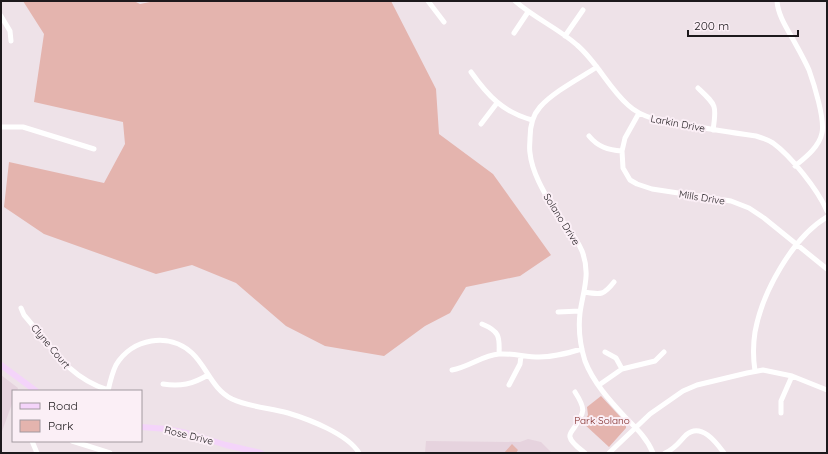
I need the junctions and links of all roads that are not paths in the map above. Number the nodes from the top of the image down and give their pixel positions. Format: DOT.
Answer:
graph roads {
  1 [pos="428,1"];
  2 [pos="515,1"];
  3 [pos="777,1"];
  4 [pos="583,10"];
  5 [pos="528,12"];
  6 [pos="1,16"];
  7 [pos="444,22"];
  8 [pos="514,33"];
  9 [pos="565,36"];
  10 [pos="11,41"];
  11 [pos="597,67"];
  12 [pos="471,72"];
  13 [pos="698,88"];
  14 [pos="497,103"];
  15 [pos="639,113"];
  16 [pos="532,120"];
  17 [pos="481,124"];
  18 [pos="1,127"];
  19 [pos="713,130"];
  20 [pos="588,136"];
  21 [pos="821,136"];
  22 [pos="827,137"];
  23 [pos="94,149"];
  24 [pos="622,151"];
  25 [pos="796,166"];
  26 [pos="827,211"];
  27 [pos="827,217"];
  28 [pos="797,245"];
  29 [pos="827,269"];
  30 [pos="614,282"];
  31 [pos="585,292"];
  32 [pos="21,308"];
  33 [pos="580,311"];
  34 [pos="558,312"];
  35 [pos="482,324"];
  36 [pos="582,349"];
  37 [pos="606,352"];
  38 [pos="664,352"];
  39 [pos="499,354"];
  40 [pos="521,356"];
  41 [pos="1,365"];
  42 [pos="622,369"];
  43 [pos="452,370"];
  44 [pos="755,371"];
  45 [pos="208,375"];
  46 [pos="792,376"];
  47 [pos="163,384"];
  48 [pos="509,385"];
  49 [pos="599,385"];
  50 [pos="35,390"];
  51 [pos="106,390"];
  52 [pos="108,390"];
  53 [pos="827,390"];
  54 [pos="575,392"];
  55 [pos="781,413"];
  56 [pos="142,427"];
  57 [pos="634,427"];
  58 [pos="32,442"];
  59 [pos="75,442"];
  60 [pos="37,453"];
  61 [pos="110,453"];
  62 [pos="261,453"];
  63 [pos="359,453"];
  64 [pos="585,453"];
  65 [pos="608,453"];
  66 [pos="653,453"];
  67 [pos="665,453"];
  68 [pos="724,453"];
  1 -- 7 [label="street"];
  2 -- 5 [label="street, Larkin Drive"];
  3 -- 21 [label="street"];
  4 -- 9 [label="street"];
  5 -- 8 [label="street"];
  5 -- 9 [label="street, Larkin Drive"];
  6 -- 10 [label="street"];
  9 -- 11 [label="street, Larkin Drive"];
  11 -- 15 [label="street, Larkin Drive"];
  11 -- 16 [label="street"];
  12 -- 14 [label="street"];
  13 -- 19 [label="street"];
  14 -- 16 [label="street"];
  14 -- 17 [label="street"];
  15 -- 19 [label="street, Larkin Drive"];
  15 -- 24 [label="street, Mills Drive"];
  16 -- 31 [label="street, Solano Drive"];
  18 -- 23 [label="street"];
  19 -- 25 [label="street, Larkin Drive"];
  20 -- 24 [label="street"];
  21 -- 22 [label="street"];
  21 -- 25 [label="street"];
  24 -- 28 [label="street, Mills Drive"];
  25 -- 26 [label="street, Larkin Drive"];
  27 -- 28 [label="street"];
  28 -- 29 [label="street, Mills Drive"];
  28 -- 44 [label="street"];
  30 -- 31 [label="street"];
  31 -- 33 [label="street, Solano Drive"];
  32 -- 51 [label="street, Clyne Court"];
  33 -- 34 [label="street"];
  33 -- 36 [label="street, Solano Drive"];
  35 -- 39 [label="street"];
  36 -- 40 [label="street"];
  36 -- 49 [label="street, Solano Drive"];
  37 -- 42 [label="street"];
  38 -- 42 [label="street"];
  39 -- 40 [label="street"];
  39 -- 43 [label="street"];
  40 -- 48 [label="street"];
  41 -- 50 [label="main road"];
  42 -- 49 [label="street"];
  44 -- 46 [label="street"];
  44 -- 57 [label="street"];
  45 -- 47 [label="street"];
  45 -- 52 [label="street"];
  45 -- 63 [label="street"];
  46 -- 53 [label="street"];
  46 -- 55 [label="street"];
  49 -- 57 [label="street, Solano Drive"];
  54 -- 64 [label="street"];
  56 -- 62 [label="main road, Rose Drive"];
  57 -- 65 [label="street"];
  57 -- 66 [label="street, Solano Drive"];
  58 -- 60 [label="street"];
  59 -- 61 [label="street"];
  67 -- 68 [label="street"];
}
